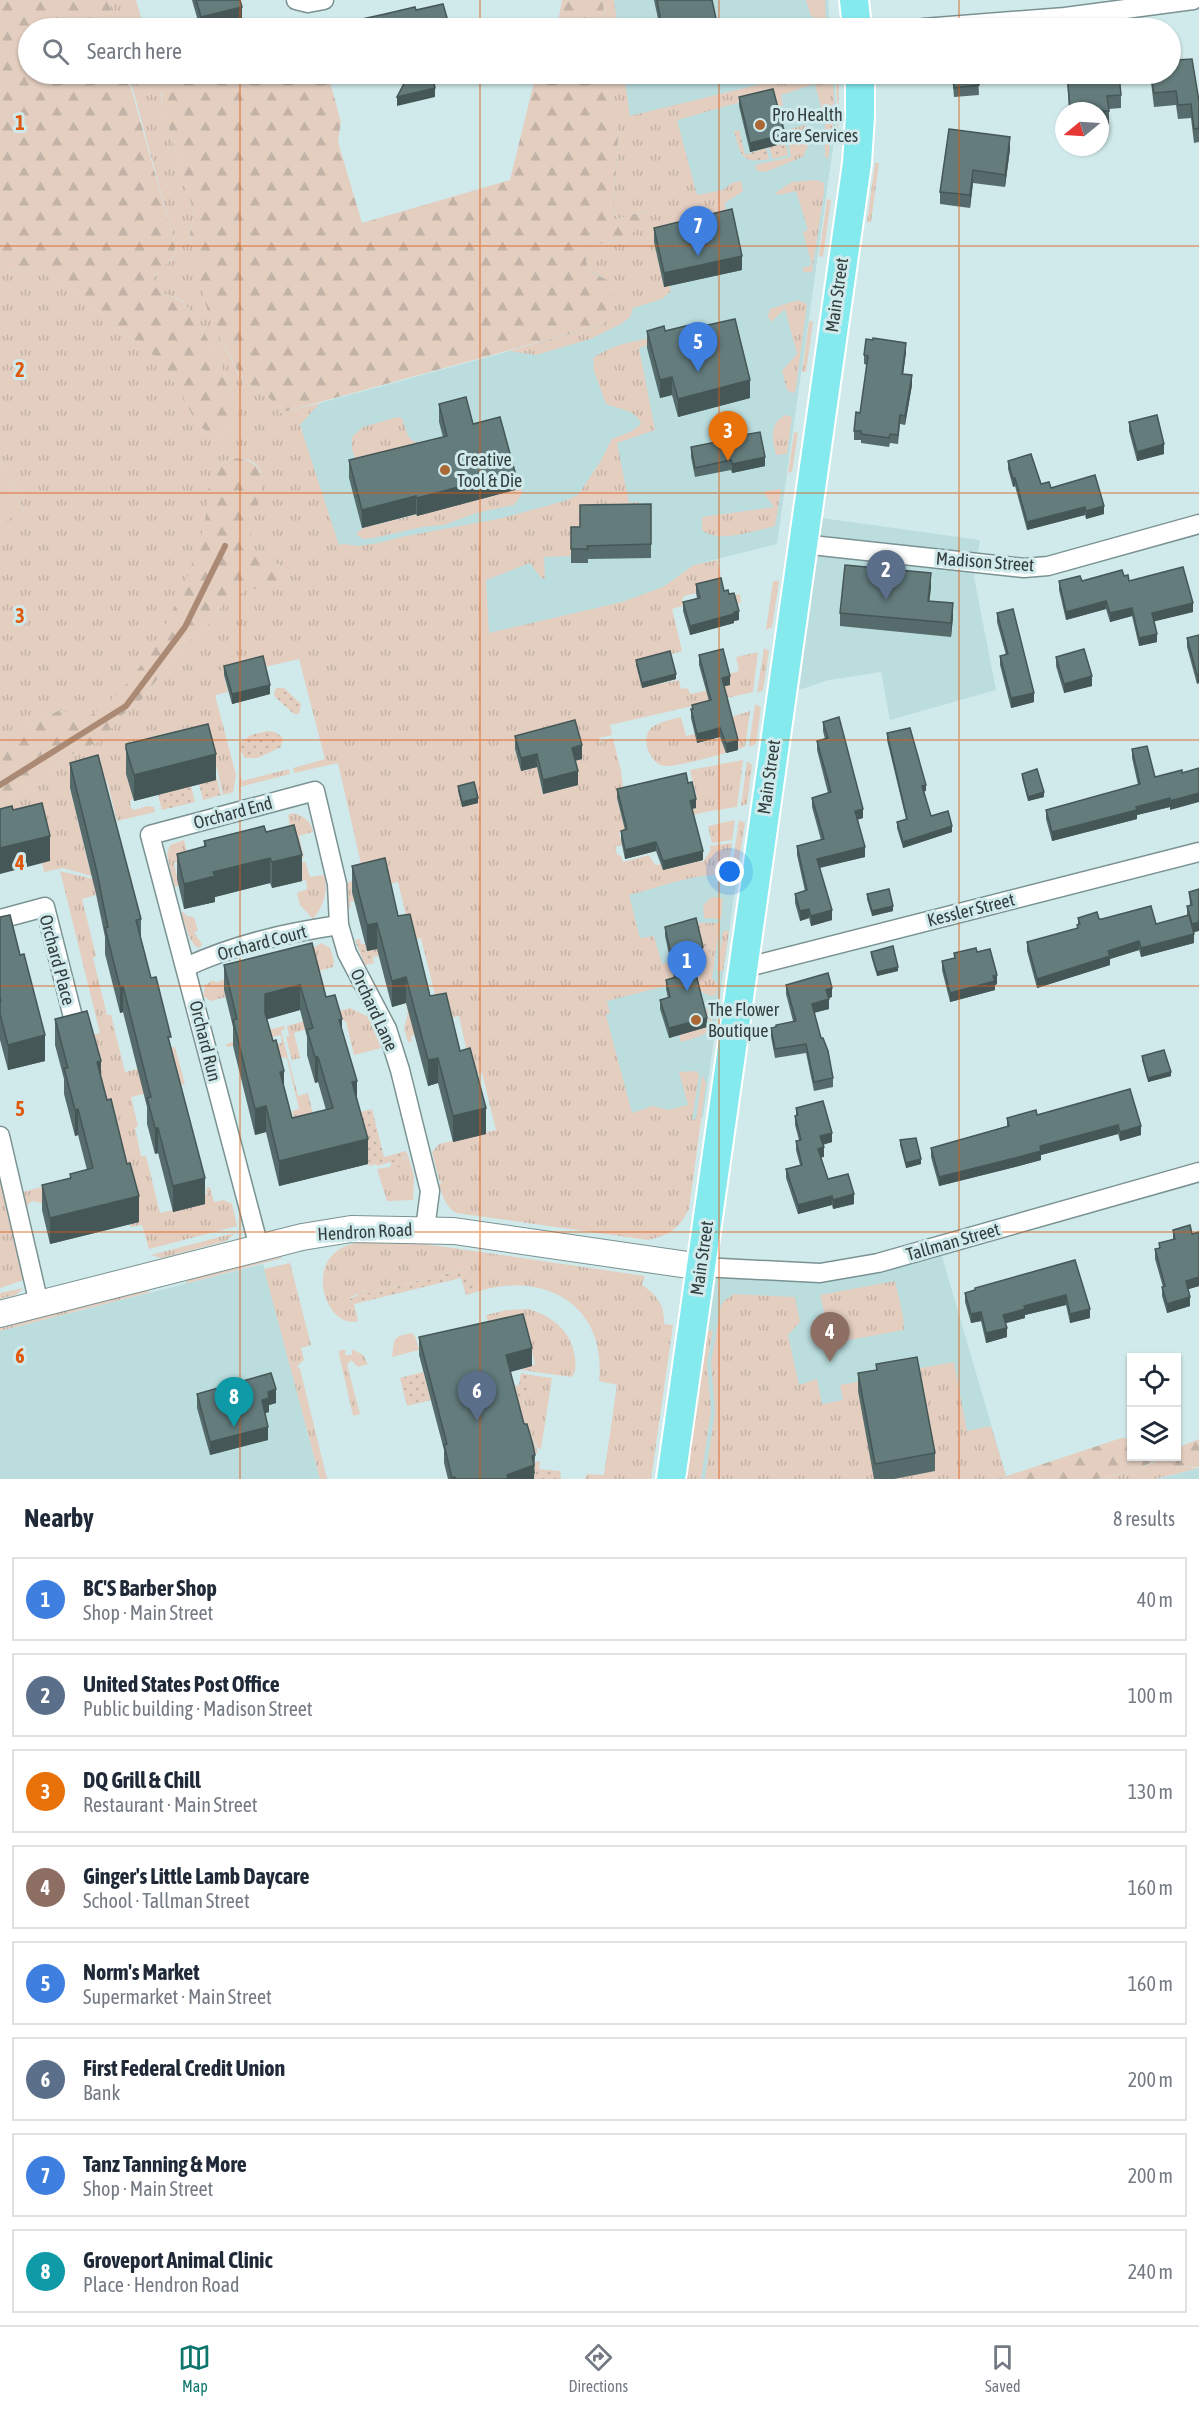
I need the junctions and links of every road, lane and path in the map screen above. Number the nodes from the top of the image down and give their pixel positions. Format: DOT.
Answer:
graph roads {
  1 [pos="296,0"];
  2 [pos="324,0"];
  3 [pos="854,0"];
  4 [pos="1193,0"];
  5 [pos="856,18"];
  6 [pos="1052,18"];
  7 [pos="860,84"];
  8 [pos="1199,524"];
  9 [pos="802,544"];
  10 [pos="315,791"];
  11 [pos="150,835"];
  12 [pos="1199,852"];
  13 [pos="0,919"];
  14 [pos="339,925"];
  15 [pos="186,967"];
  16 [pos="744,968"];
  17 [pos="74,1021"];
  18 [pos="0,1136"];
  19 [pos="1199,1172"];
  20 [pos="425,1229"];
  21 [pos="259,1247"];
  22 [pos="702,1267"];
  23 [pos="39,1304"];
  24 [pos="0,1314"];
  25 [pos="671,1479"];
  1 -- 2 [label="street"];
  3 -- 5 [label="main road"];
  4 -- 6 [label="street"];
  7 -- 9 [label="main road, Main Street"];
  8 -- 9 [label="street, Madison Street"];
  9 -- 16 [label="main road, Main Street"];
  10 -- 11 [label="street, Orchard End"];
  10 -- 14 [label="street, Orchard Lane"];
  11 -- 15 [label="street, Orchard Run"];
  12 -- 16 [label="street, Kessler Street"];
  13 -- 17 [label="street, Orchard Place"];
  14 -- 15 [label="street, Orchard Court"];
  14 -- 20 [label="street, Orchard Lane"];
  15 -- 21 [label="street, Orchard Run"];
  16 -- 22 [label="main road, Main Street"];
  18 -- 23 [label="street"];
  19 -- 22 [label="street, Tallman Street"];
  20 -- 21 [label="street, Hendron Road"];
  20 -- 22 [label="street, Hendron Road"];
  21 -- 23 [label="street, Hendron Road"];
  22 -- 25 [label="main road, Main Street"];
  23 -- 24 [label="street, Hendron Road"];
}
